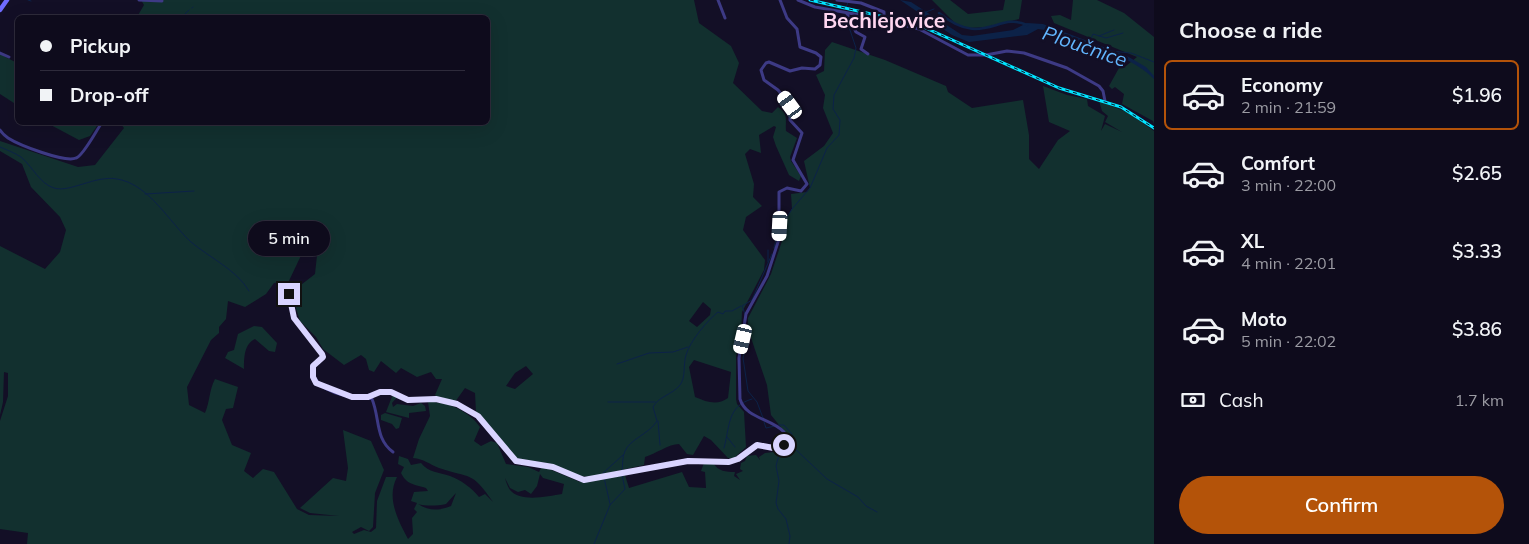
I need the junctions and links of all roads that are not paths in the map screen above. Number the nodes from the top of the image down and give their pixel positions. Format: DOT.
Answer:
graph roads {
  1 [pos="7,0"];
  2 [pos="139,0"];
  3 [pos="718,0"];
  4 [pos="780,0"];
  5 [pos="798,0"];
  6 [pos="837,0"];
  7 [pos="162,1"];
  8 [pos="848,1"];
  9 [pos="0,10"];
  10 [pos="847,14"];
  11 [pos="724,18"];
  12 [pos="884,20"];
  13 [pos="0,53"];
  14 [pos="868,54"];
  15 [pos="9,57"];
  16 [pos="1104,101"];
  17 [pos="100,125"];
  18 [pos="0,130"];
  19 [pos="289,294"];
  20 [pos="373,394"];
  21 [pos="368,397"];
  22 [pos="372,400"];
  23 [pos="393,452"];
  1 -- 9 [label="main road"];
  2 -- 7 [label="street"];
  3 -- 11 [label="street"];
  4 -- 20 [label="street"];
  5 -- 10 [label="street"];
  6 -- 8 [label="street"];
  8 -- 12 [label="street"];
  10 -- 12 [label="street"];
  10 -- 14 [label="street"];
  12 -- 16 [label="street"];
  13 -- 15 [label="street"];
  17 -- 18 [label="street"];
  19 -- 21 [label="street"];
  20 -- 21 [label="street"];
  20 -- 22 [label="street"];
  21 -- 22 [label="street"];
  22 -- 23 [label="street"];
}
